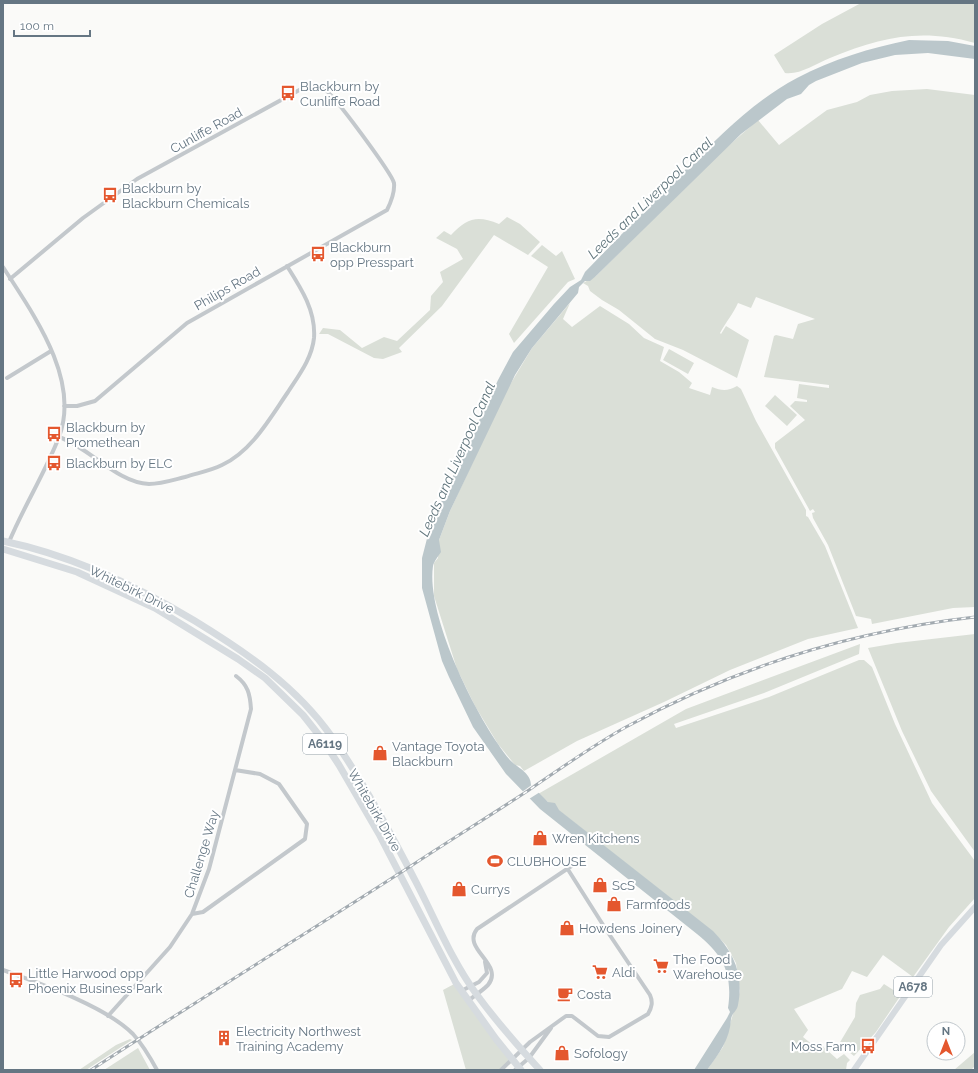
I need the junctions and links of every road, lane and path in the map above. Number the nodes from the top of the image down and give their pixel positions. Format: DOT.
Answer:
graph roads {
  1 [pos="394,184"];
  2 [pos="287,266"];
  3 [pos="3,267"];
  4 [pos="10,278"];
  5 [pos="51,351"];
  6 [pos="7,378"];
  7 [pos="64,406"];
  8 [pos="59,436"];
  9 [pos="6,541"];
  10 [pos="3,550"];
  11 [pos="236,676"];
  12 [pos="235,770"];
  13 [pos="582,859"];
  14 [pos="567,868"];
  15 [pos="975,907"];
  16 [pos="192,914"];
  17 [pos="485,959"];
  18 [pos="3,970"];
  19 [pos="471,986"];
  20 [pos="461,992"];
  21 [pos="476,994"];
  22 [pos="468,1001"];
  23 [pos="108,1016"];
  24 [pos="552,1026"];
  25 [pos="522,1051"];
  26 [pos="529,1058"];
  27 [pos="512,1059"];
  28 [pos="518,1069"];
  29 [pos="157,1070"];
  30 [pos="501,1070"];
  31 [pos="540,1070"];
  32 [pos="854,1070"];
  1 -- 2 [label="street, Philips Road"];
  1 -- 4 [label="street, Cunliffe Road"];
  2 -- 7 [label="street, Philips Road"];
  2 -- 8 [label="street"];
  3 -- 4 [label="street"];
  4 -- 5 [label="street"];
  5 -- 6 [label="street"];
  5 -- 7 [label="street"];
  7 -- 8 [label="street"];
  8 -- 9 [label="street"];
  9 -- 19 [label="highway, Whitebirk Drive / A6119"];
  10 -- 20 [label="highway, Whitebirk Drive / A6119"];
  11 -- 12 [label="street, Challenge Way"];
  12 -- 16 [label="street, Challenge Way"];
  12 -- 16 [label="street"];
  13 -- 14 [label="street"];
  14 -- 17 [label="street"];
  14 -- 24 [label="street, Whitebirk Drive"];
  15 -- 32 [label="main road, A678"];
  16 -- 23 [label="street, Challenge Way"];
  17 -- 19 [label="street"];
  17 -- 21 [label="street"];
  18 -- 23 [label="street"];
  19 -- 20 [label="street"];
  19 -- 21 [label="highway, Whitebirk Drive / A6119"];
  20 -- 22 [label="highway, Whitebirk Drive / A6119"];
  21 -- 22 [label="street"];
  21 -- 25 [label="highway, Whitebirk Drive / A6119"];
  22 -- 27 [label="highway, Whitebirk Drive / A6119"];
  23 -- 29 [label="street"];
  24 -- 25 [label="street, Whitebirk Drive"];
  24 -- 26 [label="street, Whitebirk Drive"];
  25 -- 26 [label="highway, Whitebirk Drive / A6119"];
  25 -- 27 [label="street, Whitebirk Drive"];
  26 -- 28 [label="street, Whitebirk Drive"];
  26 -- 31 [label="highway, Whitebirk Drive / A6119"];
  27 -- 28 [label="highway, Whitebirk Drive / A6119"];
  27 -- 30 [label="street, Whitebirk Drive"];
}
